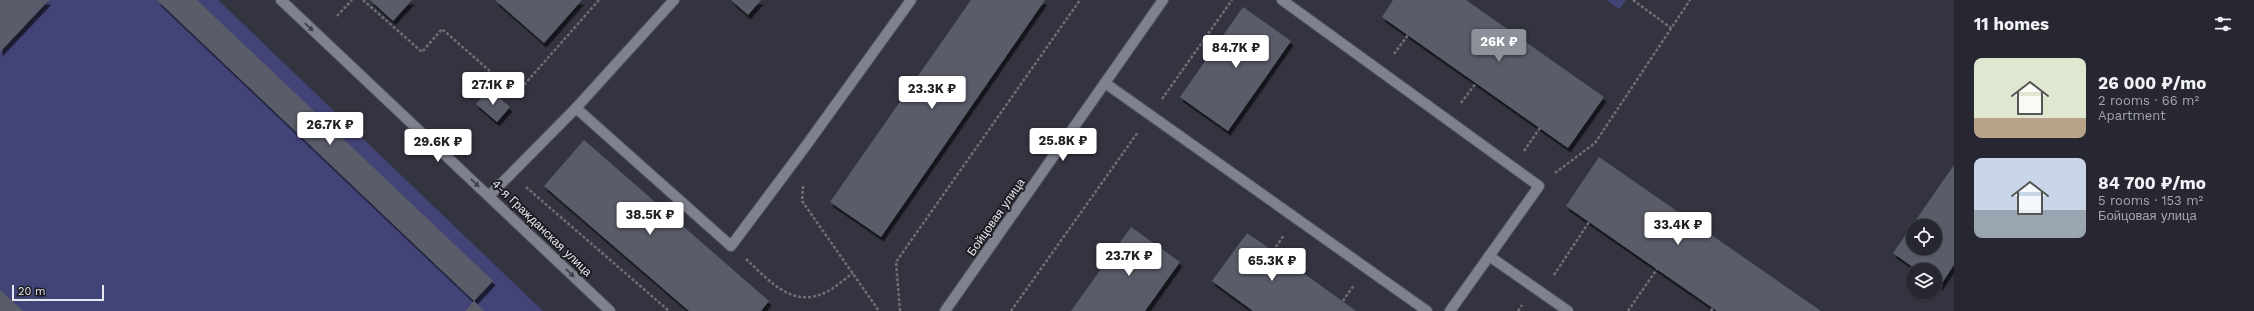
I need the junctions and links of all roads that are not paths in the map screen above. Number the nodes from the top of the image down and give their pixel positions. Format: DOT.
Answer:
graph roads {
  1 [pos="281,0"];
  2 [pos="674,0"];
  3 [pos="910,0"];
  4 [pos="1163,0"];
  5 [pos="1282,0"];
  6 [pos="1105,83"];
  7 [pos="576,108"];
  8 [pos="489,196"];
  9 [pos="1489,256"];
  10 [pos="610,311"];
  11 [pos="945,311"];
  12 [pos="1427,311"];
  13 [pos="1450,311"];
  14 [pos="1568,311"];
  1 -- 8 [label="street, 4-я Гражданская улица, one-way"];
  2 -- 7 [label="street"];
  3 -- 7 [label="street"];
  4 -- 6 [label="street, Бойцовая улица"];
  5 -- 9 [label="street"];
  6 -- 11 [label="street, Бойцовая улица"];
  6 -- 12 [label="street"];
  7 -- 8 [label="street"];
  8 -- 10 [label="street, 4-я Гражданская улица, one-way"];
  9 -- 13 [label="street"];
  9 -- 14 [label="street"];
}
